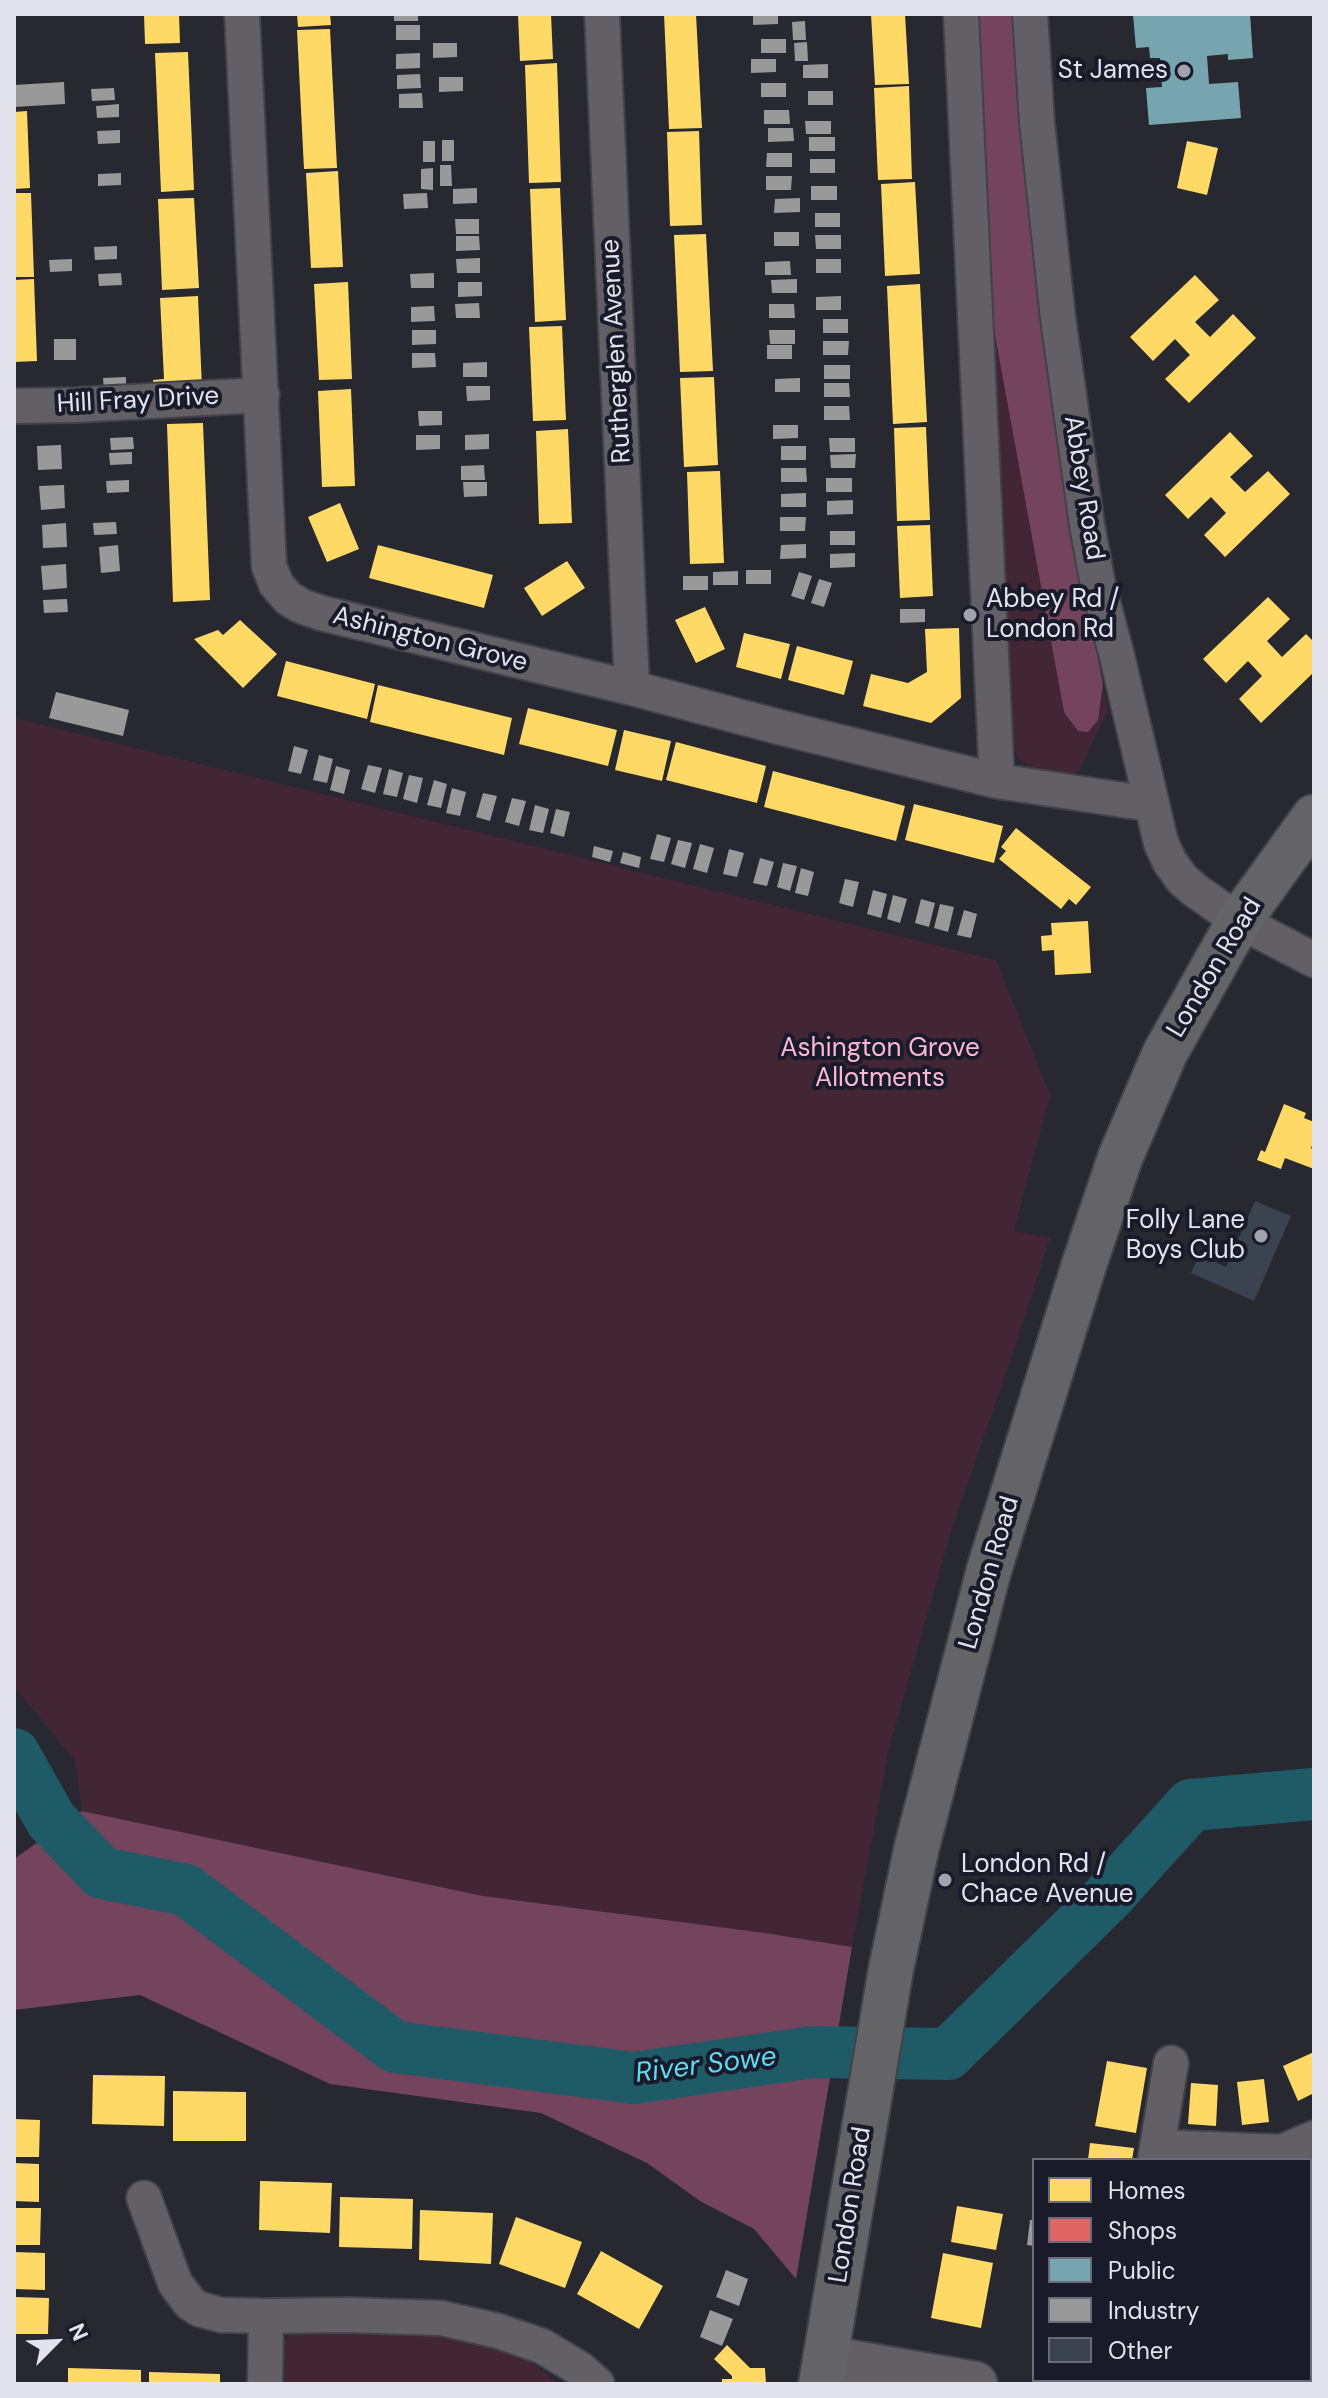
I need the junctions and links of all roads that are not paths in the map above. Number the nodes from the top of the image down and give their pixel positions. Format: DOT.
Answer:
graph roads {
  1 [pos="242,14"];
  2 [pos="602,14"];
  3 [pos="961,14"];
  4 [pos="1030,14"];
  5 [pos="262,395"];
  6 [pos="14,406"];
  7 [pos="632,688"];
  8 [pos="997,781"];
  9 [pos="1150,804"];
  10 [pos="1314,817"];
  11 [pos="1239,921"];
  12 [pos="1314,960"];
  13 [pos="1171,2063"];
  14 [pos="1314,2138"];
  15 [pos="1156,2154"];
  16 [pos="144,2198"];
  17 [pos="266,2316"];
  18 [pos="823,2371"];
  19 [pos="265,2384"];
  20 [pos="597,2384"];
  21 [pos="975,2384"];
  1 -- 5 [label="street, Ashington Grove"];
  2 -- 7 [label="street, Rutherglen Avenue"];
  3 -- 8 [label="street"];
  4 -- 9 [label="street, Abbey Road"];
  5 -- 6 [label="street, Hill Fray Drive"];
  5 -- 7 [label="street, Ashington Grove"];
  7 -- 8 [label="street, Ashington Grove"];
  8 -- 9 [label="street, Ashington Grove"];
  9 -- 11 [label="street, Abbey Road"];
  10 -- 11 [label="main road, London Road"];
  11 -- 12 [label="street, Abbey Road"];
  11 -- 18 [label="main road, London Road"];
  13 -- 15 [label="street"];
  14 -- 15 [label="street"];
  16 -- 17 [label="street"];
  17 -- 19 [label="street"];
  17 -- 20 [label="street"];
  18 -- 21 [label="street"];
}
